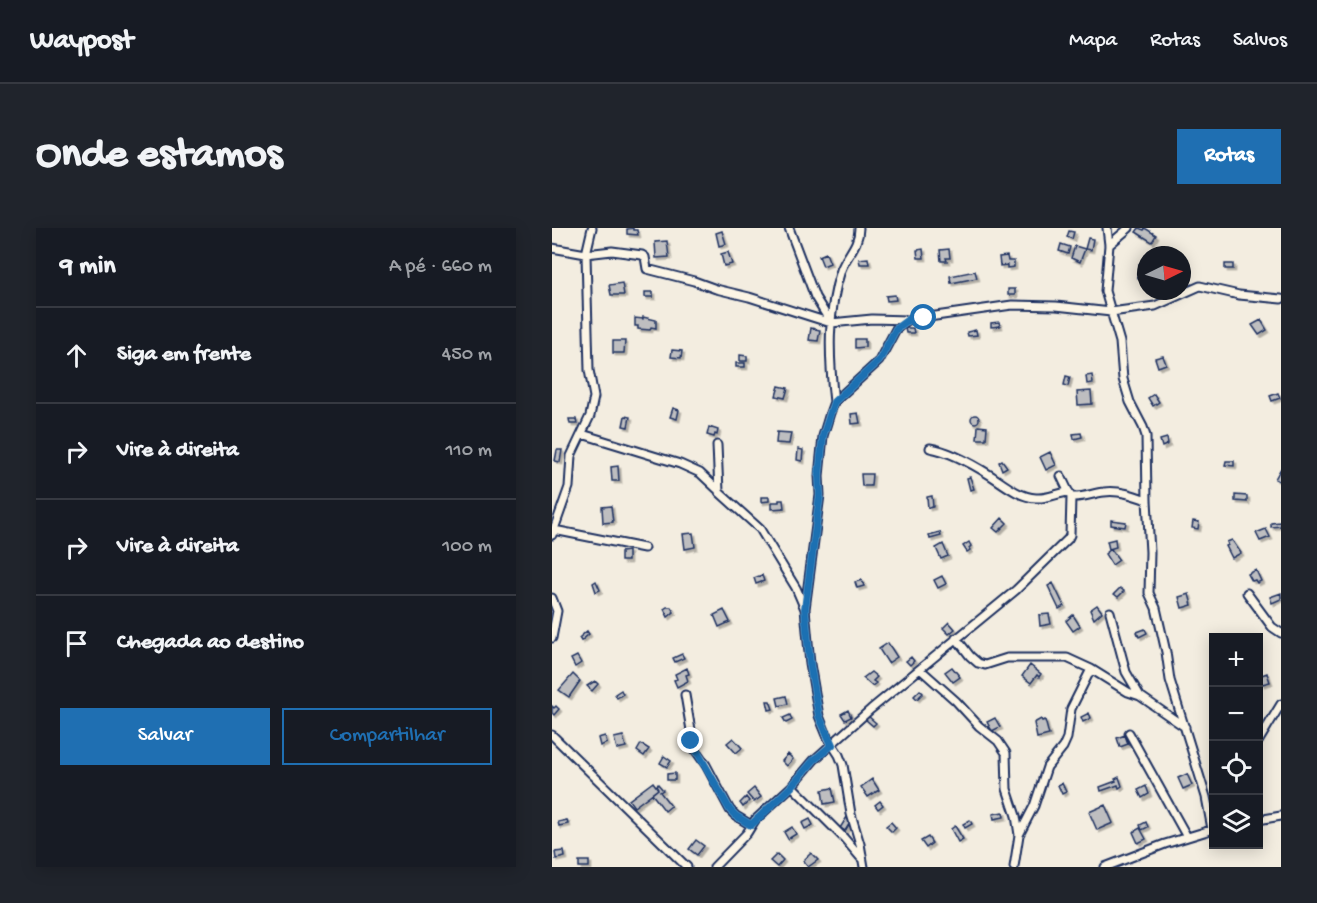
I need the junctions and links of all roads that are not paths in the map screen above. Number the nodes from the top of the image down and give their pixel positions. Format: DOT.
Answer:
graph roads {
  1 [pos="592,228"];
  2 [pos="789,228"];
  3 [pos="859,228"];
  4 [pos="1107,228"];
  5 [pos="1129,228"];
  6 [pos="1109,245"];
  7 [pos="552,248"];
  8 [pos="586,254"];
  9 [pos="1281,299"];
  10 [pos="1111,312"];
  11 [pos="908,320"];
  12 [pos="831,323"];
  13 [pos="834,402"];
  14 [pos="582,434"];
  15 [pos="717,445"];
  16 [pos="930,448"];
  17 [pos="1061,476"];
  18 [pos="717,489"];
  19 [pos="1070,494"];
  20 [pos="1147,500"];
  21 [pos="553,532"];
  22 [pos="644,548"];
  23 [pos="1247,593"];
  24 [pos="552,598"];
  25 [pos="805,609"];
  26 [pos="1110,612"];
  27 [pos="1281,633"];
  28 [pos="552,638"];
  29 [pos="956,638"];
  30 [pos="920,669"];
  31 [pos="1091,669"];
  32 [pos="685,695"];
  33 [pos="1140,696"];
  34 [pos="1281,704"];
  35 [pos="1185,727"];
  36 [pos="1129,733"];
  37 [pos="552,735"];
  38 [pos="1259,741"];
  39 [pos="832,745"];
  40 [pos="792,786"];
  41 [pos="1209,803"];
  42 [pos="1281,816"];
  43 [pos="1263,819"];
  44 [pos="751,825"];
  45 [pos="1209,830"];
  46 [pos="1019,835"];
  47 [pos="1187,837"];
  48 [pos="861,858"];
  49 [pos="687,867"];
  50 [pos="714,867"];
  51 [pos="864,867"];
  52 [pos="1014,867"];
  53 [pos="1105,867"];
  1 -- 8 [label="street"];
  2 -- 12 [label="street"];
  3 -- 12 [label="street"];
  4 -- 6 [label="street"];
  5 -- 6 [label="street"];
  6 -- 10 [label="street"];
  7 -- 8 [label="street"];
  8 -- 12 [label="street"];
  8 -- 14 [label="street"];
  9 -- 10 [label="street"];
  10 -- 11 [label="street"];
  10 -- 20 [label="street"];
  11 -- 12 [label="street"];
  11 -- 13 [label="street"];
  12 -- 13 [label="street"];
  13 -- 25 [label="street"];
  14 -- 18 [label="street"];
  14 -- 21 [label="street"];
  15 -- 18 [label="street"];
  16 -- 19 [label="street"];
  17 -- 19 [label="street"];
  18 -- 25 [label="street"];
  19 -- 20 [label="street"];
  19 -- 29 [label="street"];
  20 -- 35 [label="street"];
  21 -- 22 [label="street"];
  23 -- 27 [label="street"];
  24 -- 28 [label="street"];
  25 -- 39 [label="street"];
  26 -- 33 [label="street"];
  29 -- 30 [label="street"];
  29 -- 31 [label="street"];
  30 -- 39 [label="street"];
  30 -- 46 [label="street"];
  31 -- 33 [label="street"];
  31 -- 46 [label="street"];
  32 -- 44 [label="street"];
  33 -- 35 [label="street"];
  34 -- 38 [label="street"];
  35 -- 41 [label="street"];
  36 -- 47 [label="street"];
  37 -- 49 [label="street"];
  39 -- 40 [label="street"];
  39 -- 48 [label="street"];
  40 -- 44 [label="street"];
  40 -- 48 [label="street"];
  42 -- 43 [label="street"];
  44 -- 50 [label="street"];
  45 -- 47 [label="street"];
  46 -- 52 [label="street"];
  47 -- 53 [label="street"];
  48 -- 51 [label="street"];
}
